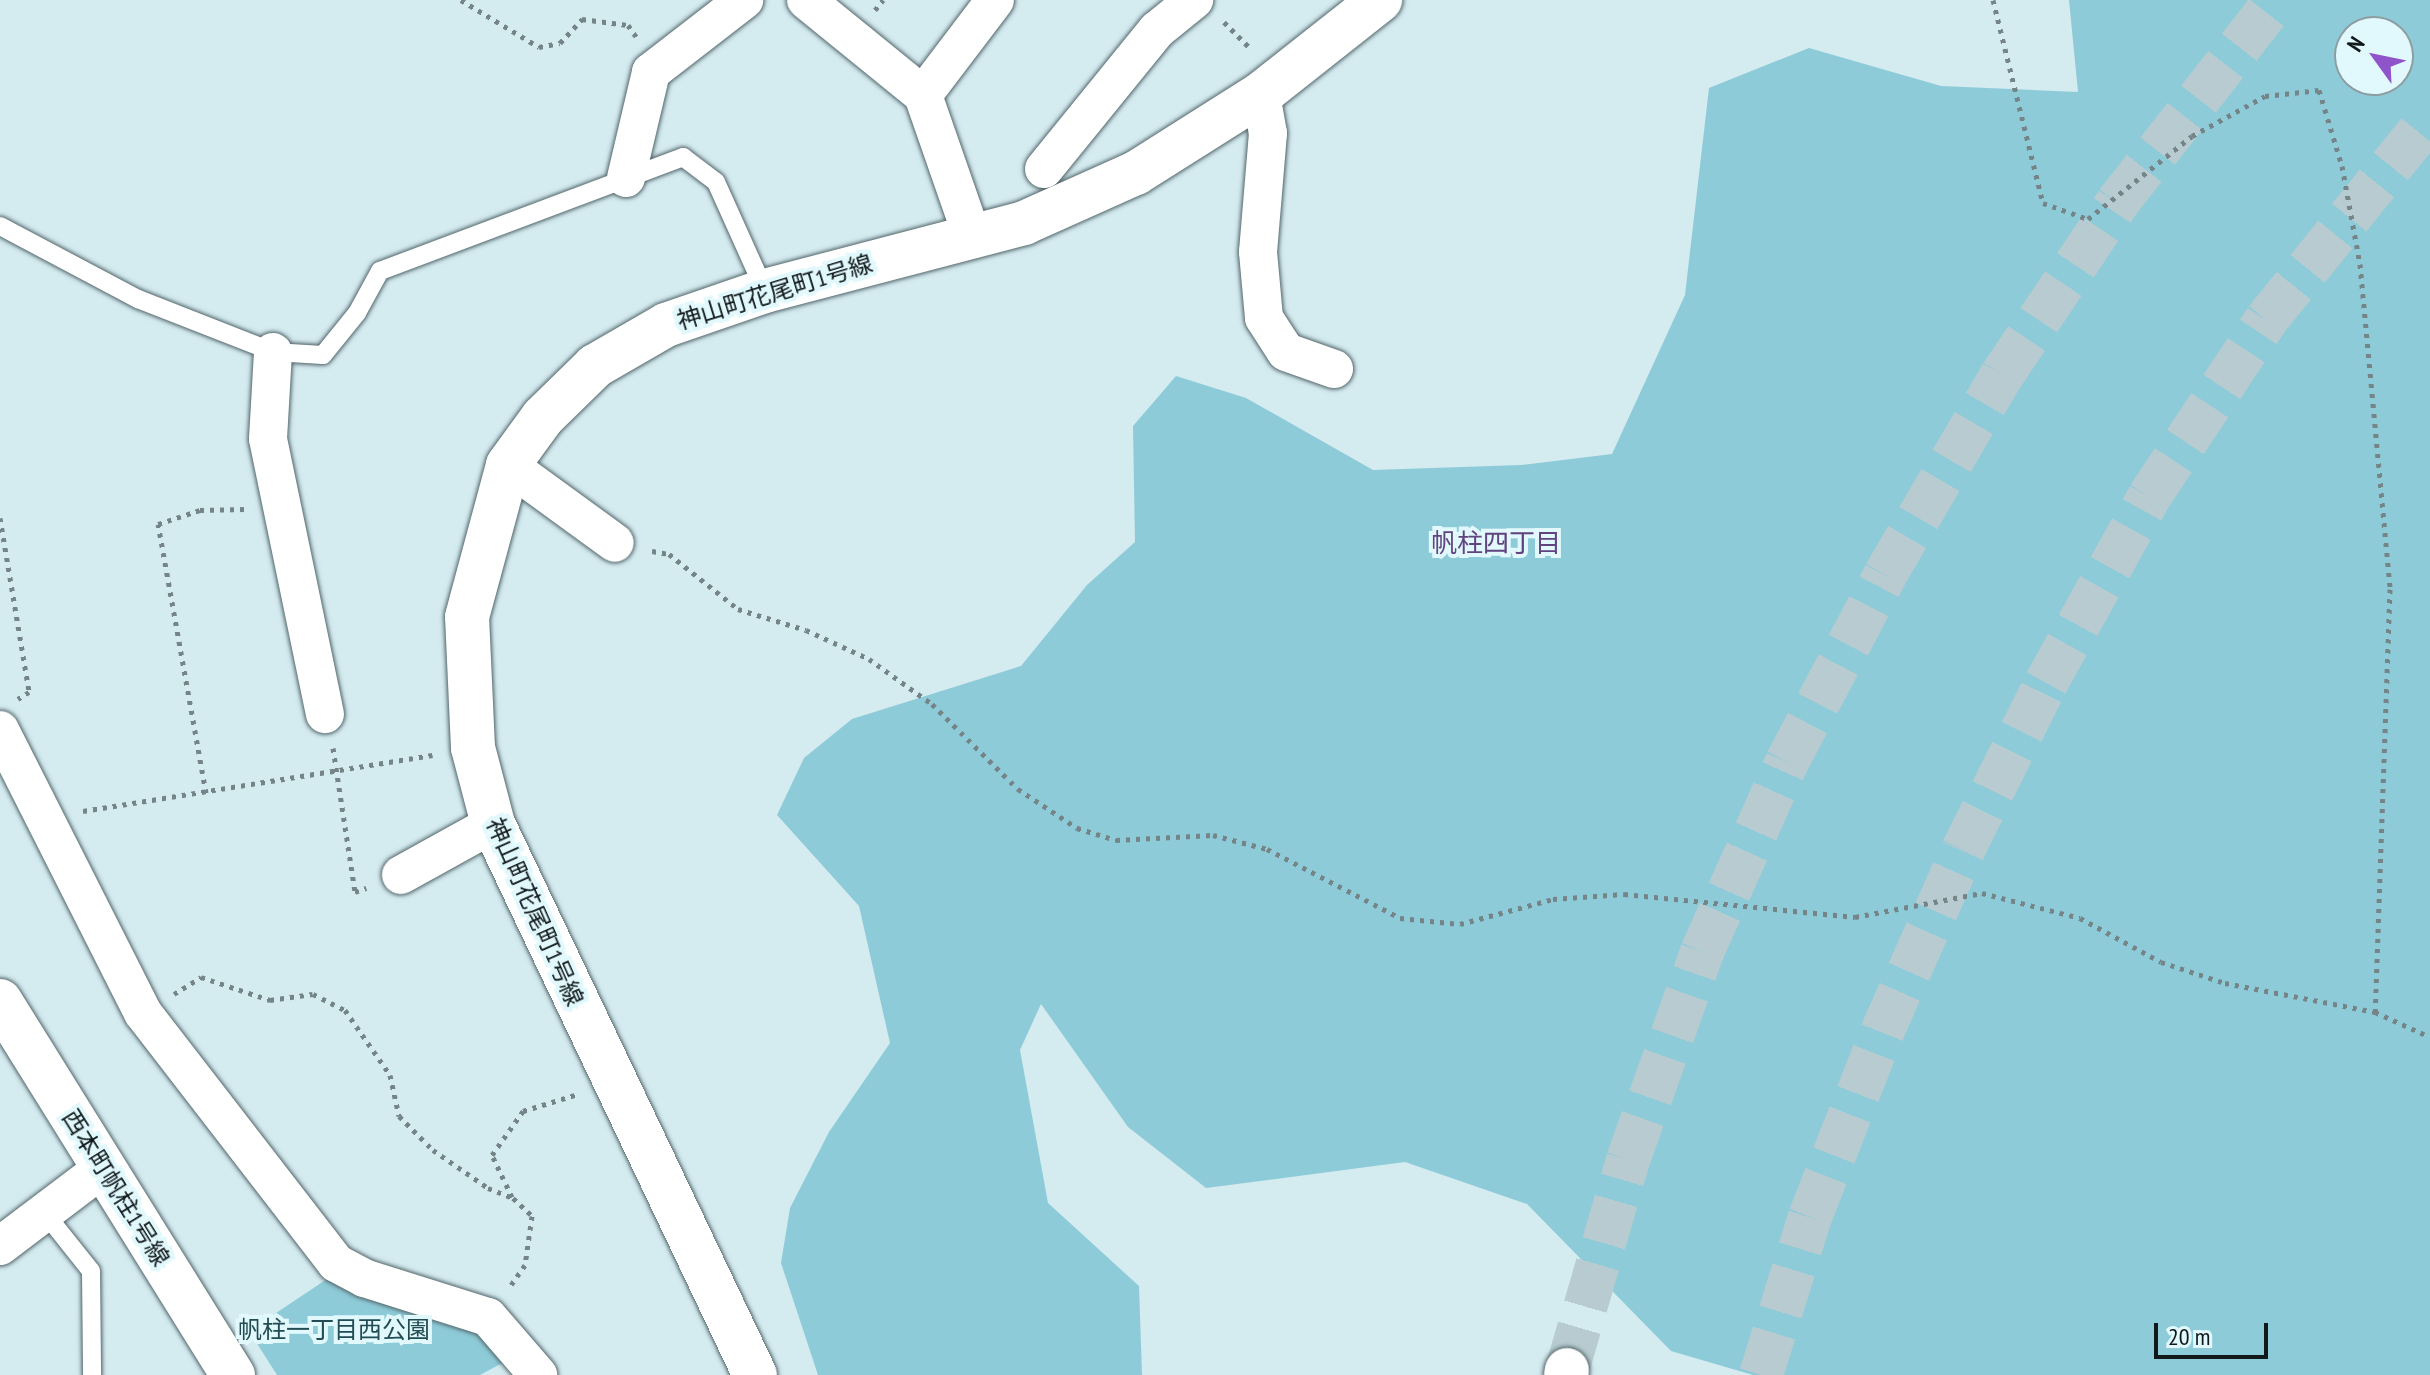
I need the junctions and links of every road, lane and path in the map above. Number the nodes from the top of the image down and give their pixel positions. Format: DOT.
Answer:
graph roads {
  1 [pos="461,0"];
  2 [pos="744,0"];
  3 [pos="806,0"];
  4 [pos="995,0"];
  5 [pos="1380,0"];
  6 [pos="1993,0"];
  7 [pos="1204,6"];
  8 [pos="651,72"];
  9 [pos="1270,86"];
  10 [pos="923,95"];
  11 [pos="1044,169"];
  12 [pos="626,178"];
  13 [pos="0,226"];
  14 [pos="972,236"];
  15 [pos="765,291"];
  16 [pos="273,352"];
  17 [pos="1334,369"];
  18 [pos="508,465"];
  19 [pos="200,510"];
  20 [pos="0,518"];
  21 [pos="615,543"];
  22 [pos="325,714"];
  23 [pos="3,727"];
  24 [pos="473,748"];
  25 [pos="339,773"];
  26 [pos="206,793"];
  27 [pos="46,817"];
  28 [pos="493,824"];
  29 [pos="401,875"];
  30 [pos="355,892"];
  31 [pos="0,1001"];
  32 [pos="2375,1012"];
  33 [pos="143,1013"];
  34 [pos="2430,1037"];
  35 [pos="613,1084"];
  36 [pos="103,1168"];
  37 [pos="513,1198"];
  38 [pos="44,1212"];
  39 [pos="0,1246"];
  40 [pos="488,1317"];
  41 [pos="533,1373"];
  42 [pos="92,1375"];
  43 [pos="233,1375"];
  44 [pos="755,1375"];
  1 -- 8 [label="path"];
  2 -- 8 [label="street"];
  3 -- 10 [label="street"];
  4 -- 10 [label="street"];
  5 -- 9 [label="street, 神山町花尾町1号線"];
  6 -- 32 [label="path"];
  7 -- 9 [label="path"];
  7 -- 11 [label="street"];
  8 -- 12 [label="street"];
  9 -- 14 [label="street, 神山町花尾町1号線"];
  9 -- 17 [label="street"];
  10 -- 14 [label="street"];
  12 -- 15 [label="lane"];
  12 -- 16 [label="lane"];
  13 -- 16 [label="lane"];
  14 -- 15 [label="street, 神山町花尾町1号線"];
  15 -- 18 [label="street, 神山町花尾町1号線"];
  16 -- 22 [label="street"];
  18 -- 21 [label="street"];
  18 -- 24 [label="street, 神山町花尾町1号線"];
  19 -- 26 [label="path"];
  20 -- 23 [label="path"];
  21 -- 32 [label="path"];
  22 -- 25 [label="path"];
  23 -- 27 [label="street"];
  24 -- 25 [label="path"];
  24 -- 28 [label="street, 神山町花尾町1号線"];
  25 -- 26 [label="path"];
  25 -- 30 [label="path"];
  26 -- 27 [label="path"];
  27 -- 33 [label="street"];
  28 -- 29 [label="street"];
  28 -- 35 [label="street, 神山町花尾町1号線"];
  31 -- 36 [label="street, 西本町帆柱1号線"];
  32 -- 34 [label="path"];
  33 -- 37 [label="path"];
  33 -- 40 [label="street"];
  35 -- 37 [label="path"];
  35 -- 44 [label="street, 神山町花尾町1号線"];
  36 -- 38 [label="street"];
  36 -- 43 [label="street, 西本町帆柱1号線"];
  37 -- 40 [label="path"];
  38 -- 39 [label="street"];
  38 -- 42 [label="lane"];
  40 -- 41 [label="street"];
}
